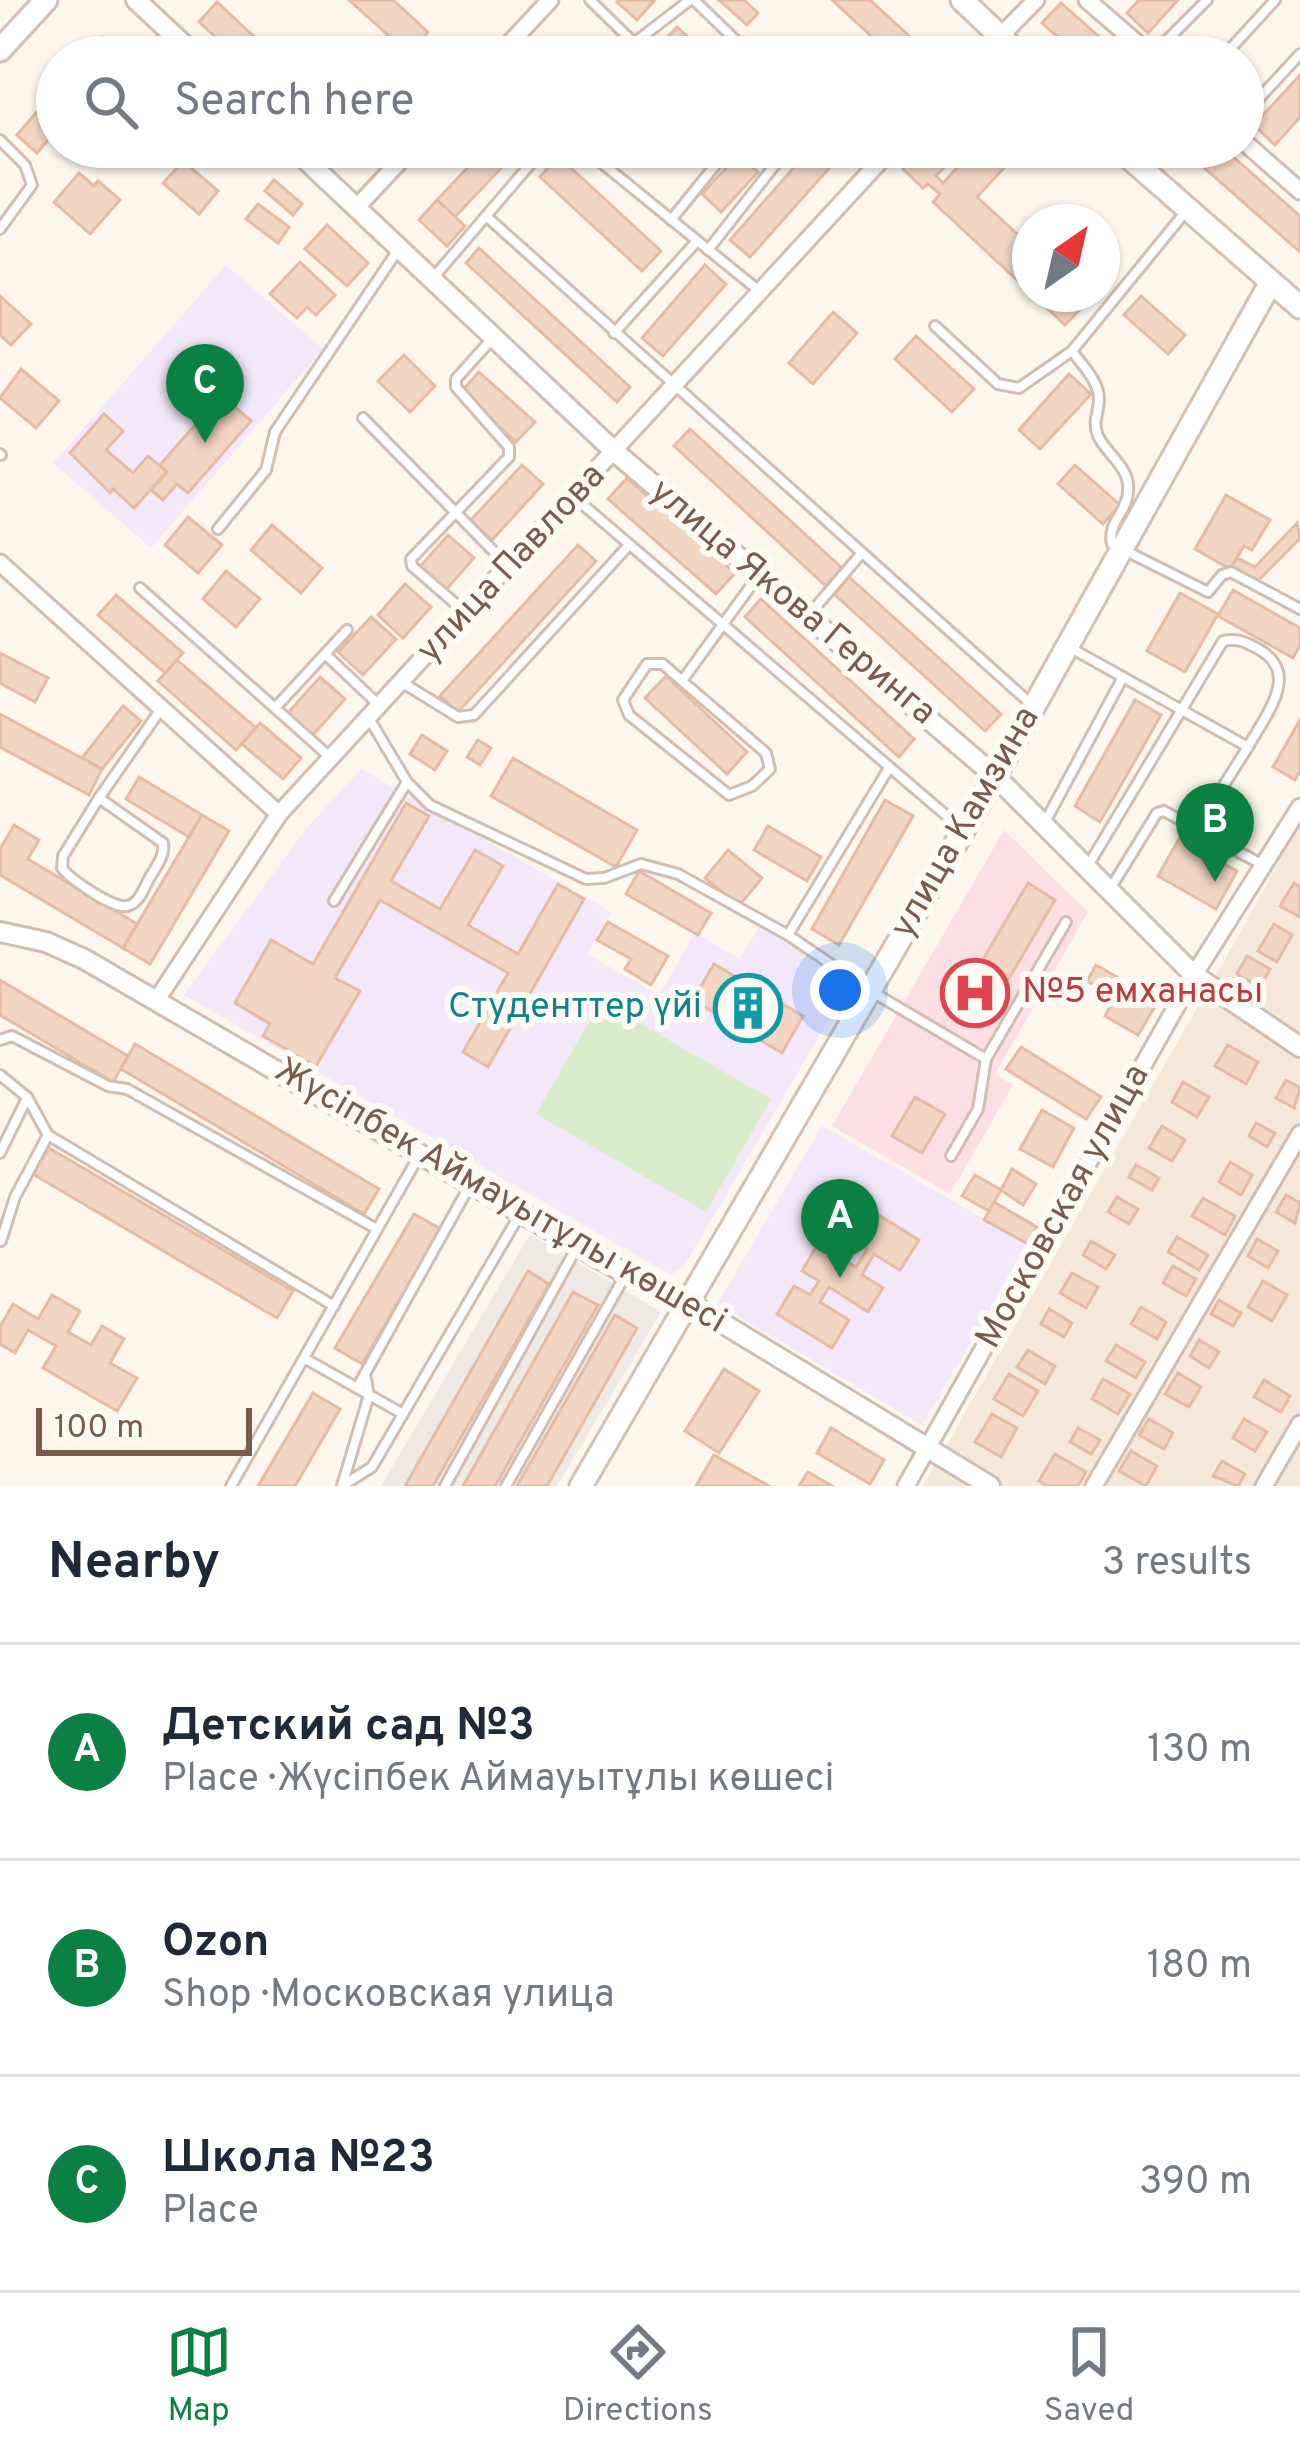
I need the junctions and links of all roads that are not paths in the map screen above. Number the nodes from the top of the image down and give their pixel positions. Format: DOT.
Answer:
graph roads {
  1 [pos="46,0"];
  2 [pos="136,0"];
  3 [pos="550,0"];
  4 [pos="590,0"];
  5 [pos="692,0"];
  6 [pos="962,0"];
  7 [pos="1036,0"];
  8 [pos="1087,0"];
  9 [pos="1207,0"];
  10 [pos="1275,0"];
  11 [pos="175,36"];
  12 [pos="516,36"];
  13 [pos="627,36"];
  14 [pos="643,36"];
  15 [pos="731,36"];
  16 [pos="1001,36"];
  17 [pos="1129,36"];
  18 [pos="1172,36"];
  19 [pos="1242,36"];
  20 [pos="0,50"];
  21 [pos="1300,54"];
  22 [pos="1264,93"];
  23 [pos="0,140"];
  24 [pos="1264,159"];
  25 [pos="314,168"];
  26 [pos="393,168"];
  27 [pos="527,168"];
  28 [pos="608,168"];
  29 [pos="713,168"];
  30 [pos="772,168"];
  31 [pos="873,168"];
  32 [pos="1141,168"];
  33 [pos="1300,191"];
  34 [pos="356,208"];
  35 [pos="1188,209"];
  36 [pos="486,216"];
  37 [pos="671,220"];
  38 [pos="0,229"];
  39 [pos="697,241"];
  40 [pos="399,248"];
  41 [pos="708,250"];
  42 [pos="432,279"];
  43 [pos="1271,281"];
  44 [pos="758,291"];
  45 [pos="1300,307"];
  46 [pos="935,326"];
  47 [pos="614,333"];
  48 [pos="494,337"];
  49 [pos="1072,351"];
  50 [pos="673,387"];
  51 [pos="363,418"];
  52 [pos="615,452"];
  53 [pos="574,497"];
  54 [pos="454,514"];
  55 [pos="218,529"];
  56 [pos="629,545"];
  57 [pos="1121,551"];
  58 [pos="861,554"];
  59 [pos="0,563"];
  60 [pos="509,567"];
  61 [pos="759,575"];
  62 [pos="140,588"];
  63 [pos="1300,609"];
  64 [pos="466,614"];
  65 [pos="808,616"];
  66 [pos="721,623"];
  67 [pos="347,629"];
  68 [pos="1068,646"];
  69 [pos="325,654"];
  70 [pos="1123,677"];
  71 [pos="682,681"];
  72 [pos="401,682"];
  73 [pos="1034,706"];
  74 [pos="161,708"];
  75 [pos="275,708"];
  76 [pos="1183,711"];
  77 [pos="374,712"];
  78 [pos="1248,747"];
  79 [pos="331,758"];
  80 [pos="890,768"];
  81 [pos="995,776"];
  82 [pos="407,782"];
  83 [pos="99,798"];
  84 [pos="1300,807"];
  85 [pos="279,814"];
  86 [pos="1044,824"];
  87 [pos="1196,829"];
  88 [pos="963,830"];
  89 [pos="1266,866"];
  90 [pos="1087,868"];
  91 [pos="1110,890"];
  92 [pos="334,901"];
  93 [pos="1066,922"];
  94 [pos="0,932"];
  95 [pos="788,935"];
  96 [pos="1194,975"];
  97 [pos="869,990"];
  98 [pos="156,1001"];
  99 [pos="0,1040"];
  100 [pos="1300,1047"];
  101 [pos="986,1059"];
  102 [pos="0,1075"];
  103 [pos="27,1097"];
  104 [pos="1300,1133"];
  105 [pos="49,1135"];
  106 [pos="0,1153"];
  107 [pos="420,1154"];
  108 [pos="951,1156"];
  109 [pos="471,1184"];
  110 [pos="520,1213"];
  111 [pos="377,1229"];
  112 [pos="1,1241"];
  113 [pos="578,1246"];
  114 [pos="626,1274"];
  115 [pos="686,1301"];
  116 [pos="334,1306"];
  117 [pos="304,1358"];
  118 [pos="365,1372"];
  119 [pos="357,1388"];
  120 [pos="369,1395"];
  121 [pos="403,1414"];
  122 [pos="1300,1424"];
  123 [pos="929,1447"];
  124 [pos="231,1486"];
  125 [pos="342,1486"];
  126 [pos="445,1486"];
  127 [pos="506,1486"];
  128 [pos="581,1486"];
  129 [pos="906,1486"];
  130 [pos="990,1486"];
  131 [pos="1094,1486"];
  132 [pos="1264,1486"];
  1 -- 20 [label="main road"];
  2 -- 11 [label="street"];
  3 -- 12 [label="street"];
  4 -- 13 [label="lane"];
  5 -- 14 [label="lane"];
  5 -- 15 [label="lane"];
  6 -- 16 [label="main road"];
  7 -- 16 [label="street"];
  8 -- 17 [label="street"];
  9 -- 18 [label="lane"];
  10 -- 19 [label="lane"];
  21 -- 22 [label="lane"];
  23 -- 38 [label="lane"];
  24 -- 33 [label="street"];
  25 -- 34 [label="street, улица Якова Геринга"];
  26 -- 34 [label="street"];
  27 -- 36 [label="lane"];
  28 -- 37 [label="lane"];
  29 -- 37 [label="lane"];
  30 -- 41 [label="lane"];
  31 -- 44 [label="street, улица Павлова"];
  32 -- 35 [label="main road"];
  34 -- 40 [label="street, улица Якова Геринга"];
  35 -- 43 [label="main road"];
  35 -- 49 [label="lane"];
  36 -- 42 [label="lane"];
  36 -- 47 [label="lane"];
  37 -- 39 [label="lane"];
  39 -- 41 [label="lane"];
  39 -- 47 [label="lane"];
  40 -- 42 [label="street, улица Якова Геринга"];
  40 -- 55 [label="lane"];
  41 -- 44 [label="lane"];
  42 -- 48 [label="street, улица Якова Геринга"];
  43 -- 45 [label="main road"];
  43 -- 57 [label="main road, улица Камзина"];
  44 -- 50 [label="street, улица Павлова"];
  46 -- 49 [label="lane"];
  47 -- 50 [label="lane"];
  48 -- 52 [label="street, улица Якова Геринга"];
  48 -- 54 [label="lane"];
  49 -- 57 [label="lane"];
  50 -- 52 [label="street, улица Павлова"];
  50 -- 58 [label="lane"];
  51 -- 54 [label="lane"];
  52 -- 53 [label="street, улица Павлова"];
  52 -- 61 [label="street, улица Якова Геринга"];
  53 -- 56 [label="lane"];
  53 -- 60 [label="street, улица Павлова"];
  54 -- 60 [label="lane"];
  54 -- 64 [label="lane"];
  56 -- 66 [label="lane"];
  56 -- 72 [label="lane"];
  57 -- 63 [label="lane"];
  57 -- 68 [label="main road, улица Камзина"];
  58 -- 65 [label="lane"];
  58 -- 73 [label="lane"];
  59 -- 74 [label="street"];
  60 -- 64 [label="street, улица Павлова"];
  61 -- 65 [label="street, улица Якова Геринга"];
  61 -- 66 [label="lane"];
  62 -- 75 [label="lane"];
  64 -- 72 [label="street, улица Павлова"];
  65 -- 81 [label="street, улица Якова Геринга"];
  66 -- 71 [label="lane"];
  66 -- 80 [label="lane"];
  67 -- 69 [label="lane"];
  68 -- 70 [label="lane"];
  68 -- 73 [label="main road, улица Камзина"];
  69 -- 75 [label="lane"];
  69 -- 77 [label="lane"];
  70 -- 76 [label="lane"];
  70 -- 86 [label="lane"];
  71 -- 71 [label="lane"];
  72 -- 77 [label="street, улица Павлова"];
  73 -- 81 [label="main road, улица Камзина"];
  74 -- 83 [label="lane"];
  74 -- 85 [label="street"];
  75 -- 79 [label="lane"];
  76 -- 78 [label="lane"];
  76 -- 78 [label="lane"];
  76 -- 90 [label="lane"];
  77 -- 79 [label="street, улица Павлова"];
  77 -- 82 [label="lane"];
  78 -- 87 [label="lane"];
  79 -- 85 [label="street, улица Павлова"];
  80 -- 88 [label="lane"];
  80 -- 95 [label="lane"];
  81 -- 86 [label="street, улица Якова Геринга"];
  81 -- 88 [label="main road, улица Камзина"];
  82 -- 92 [label="lane"];
  82 -- 95 [label="lane"];
  83 -- 83 [label="lane"];
  84 -- 89 [label="street, Московская улица"];
  85 -- 98 [label="street, улица Павлова"];
  86 -- 90 [label="street, улица Якова Геринга"];
  87 -- 89 [label="lane"];
  87 -- 91 [label="lane"];
  88 -- 97 [label="main road, улица Камзина"];
  89 -- 96 [label="street, Московская улица"];
  90 -- 91 [label="street, улица Якова Геринга"];
  91 -- 96 [label="street, улица Якова Геринга"];
  93 -- 101 [label="lane"];
  94 -- 98 [label="street, Жүсіпбек Аймауытұлы көшесі"];
  95 -- 97 [label="lane"];
  96 -- 100 [label="street, улица Якова Геринга"];
  96 -- 123 [label="street, Московская улица"];
  97 -- 101 [label="lane"];
  97 -- 115 [label="main road, улица Камзина"];
  98 -- 107 [label="street, Жүсіпбек Аймауытұлы көшесі"];
  99 -- 111 [label="lane"];
  101 -- 108 [label="lane"];
  102 -- 103 [label="lane"];
  103 -- 105 [label="lane"];
  103 -- 106 [label="lane"];
  104 -- 131 [label="street"];
  105 -- 112 [label="lane"];
  105 -- 116 [label="lane"];
  107 -- 109 [label="street, Жүсіпбек Аймауытұлы көшесі"];
  107 -- 111 [label="lane"];
  109 -- 110 [label="street, Жүсіпбек Аймауытұлы көшесі"];
  109 -- 118 [label="lane"];
  110 -- 113 [label="street, Жүсіпбек Аймауытұлы көшесі"];
  110 -- 121 [label="lane"];
  111 -- 116 [label="lane"];
  113 -- 114 [label="street, Жүсіпбек Аймауытұлы көшесі"];
  113 -- 126 [label="lane"];
  114 -- 115 [label="street, Жүсіпбек Аймауытұлы көшесі"];
  114 -- 127 [label="lane"];
  115 -- 123 [label="street, Жүсіпбек Аймауытұлы көшесі"];
  115 -- 128 [label="main road, улица Камзина"];
  116 -- 117 [label="lane"];
  117 -- 119 [label="lane"];
  117 -- 124 [label="lane"];
  118 -- 119 [label="lane"];
  118 -- 120 [label="lane"];
  119 -- 120 [label="lane"];
  120 -- 121 [label="lane"];
  120 -- 125 [label="lane"];
  121 -- 125 [label="lane"];
  122 -- 132 [label="street"];
  123 -- 129 [label="street, Московская улица"];
  123 -- 130 [label="street, Жүсіпбек Аймауытұлы көшесі"];
}
